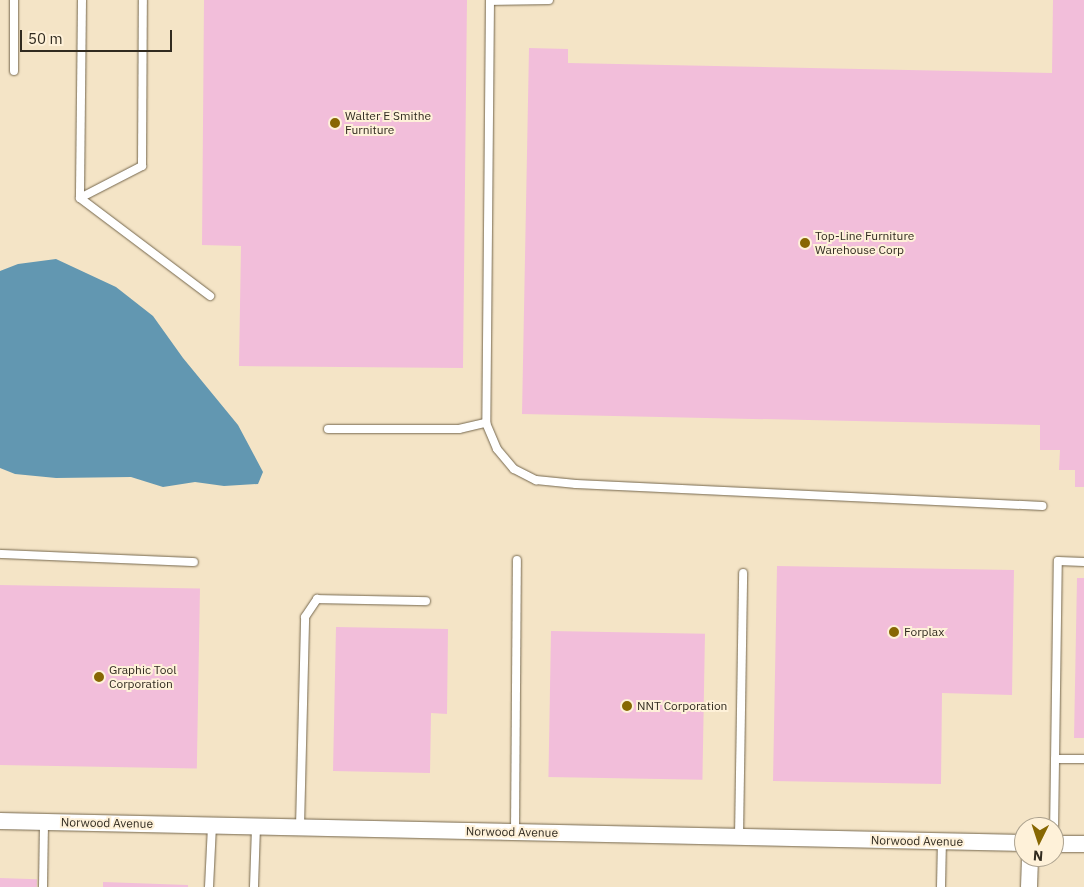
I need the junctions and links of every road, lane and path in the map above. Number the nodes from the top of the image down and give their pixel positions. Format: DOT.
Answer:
graph roads {
  1 [pos="14,0"];
  2 [pos="82,0"];
  3 [pos="142,0"];
  4 [pos="490,0"];
  5 [pos="549,0"];
  6 [pos="14,71"];
  7 [pos="80,198"];
  8 [pos="210,296"];
  9 [pos="486,423"];
  10 [pos="328,429"];
  11 [pos="1042,506"];
  12 [pos="0,554"];
  13 [pos="517,560"];
  14 [pos="194,562"];
  15 [pos="1084,562"];
  16 [pos="743,573"];
  17 [pos="426,601"];
  18 [pos="1055,759"];
  19 [pos="1084,760"];
  20 [pos="1054,817"];
  21 [pos="0,821"];
  22 [pos="44,822"];
  23 [pos="212,826"];
  24 [pos="256,826"];
  25 [pos="300,827"];
  26 [pos="515,832"];
  27 [pos="739,837"];
  28 [pos="942,842"];
  29 [pos="1014,843"];
  30 [pos="1064,844"];
  31 [pos="1084,844"];
  32 [pos="1030,867"];
  33 [pos="43,887"];
  34 [pos="209,887"];
  35 [pos="254,887"];
  36 [pos="941,887"];
  37 [pos="1029,887"];
  1 -- 6 [label="lane"];
  2 -- 7 [label="lane"];
  3 -- 7 [label="lane"];
  4 -- 5 [label="lane"];
  4 -- 9 [label="lane"];
  7 -- 8 [label="lane"];
  9 -- 10 [label="lane"];
  9 -- 11 [label="lane"];
  12 -- 14 [label="lane"];
  13 -- 26 [label="lane"];
  15 -- 18 [label="lane"];
  16 -- 27 [label="lane"];
  17 -- 25 [label="lane"];
  18 -- 19 [label="lane"];
  18 -- 20 [label="lane"];
  21 -- 22 [label="street, Norwood Avenue"];
  22 -- 23 [label="street, Norwood Avenue"];
  22 -- 33 [label="lane"];
  23 -- 24 [label="street, Norwood Avenue"];
  23 -- 34 [label="lane"];
  24 -- 25 [label="street, Norwood Avenue"];
  24 -- 35 [label="lane"];
  25 -- 26 [label="street, Norwood Avenue"];
  26 -- 27 [label="street, Norwood Avenue"];
  27 -- 28 [label="street, Norwood Avenue"];
  28 -- 29 [label="street, Norwood Avenue"];
  28 -- 36 [label="lane"];
  30 -- 31 [label="street"];
  32 -- 37 [label="street"];
}
